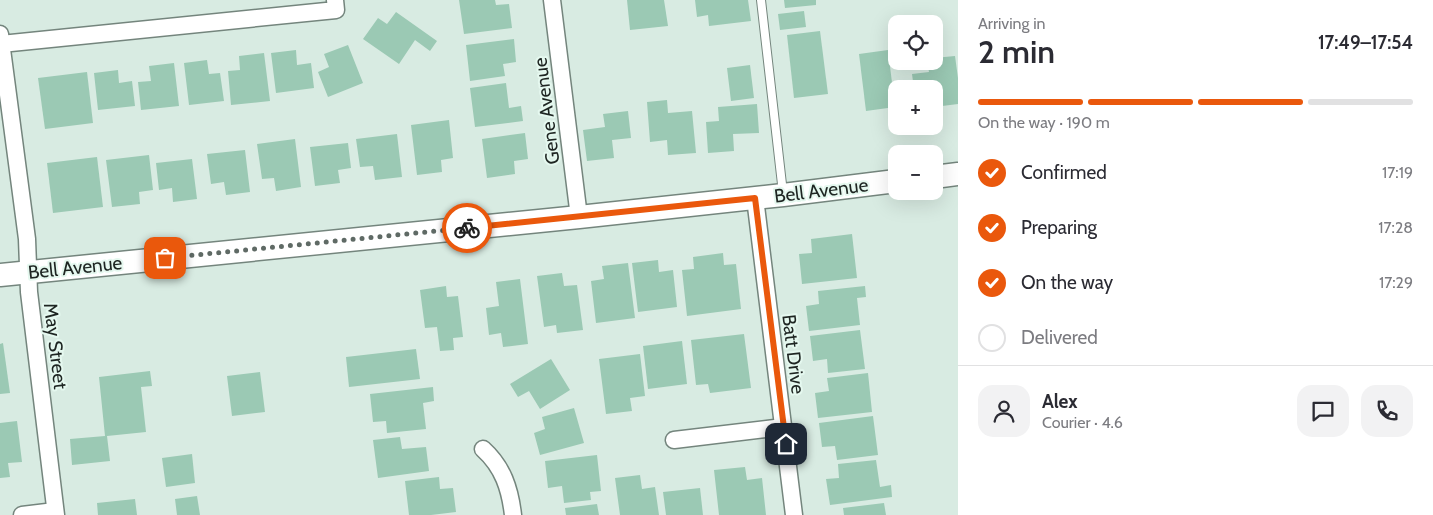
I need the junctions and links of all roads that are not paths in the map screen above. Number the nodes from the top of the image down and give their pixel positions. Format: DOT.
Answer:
graph roads {
  1 [pos="335,0"];
  2 [pos="552,0"];
  3 [pos="761,0"];
  4 [pos="1,39"];
  5 [pos="958,174"];
  6 [pos="943,176"];
  7 [pos="888,182"];
  8 [pos="783,195"];
  9 [pos="755,198"];
  10 [pos="579,217"];
  11 [pos="27,272"];
  12 [pos="0,275"];
  13 [pos="783,427"];
  14 [pos="674,440"];
  15 [pos="483,449"];
  16 [pos="56,513"];
  17 [pos="22,515"];
  18 [pos="513,515"];
  19 [pos="794,515"];
  1 -- 4 [label="street"];
  2 -- 10 [label="street, Gene Avenue"];
  3 -- 8 [label="lane"];
  4 -- 11 [label="street, May Street"];
  5 -- 6 [label="main road"];
  7 -- 8 [label="main road, Bell Avenue"];
  8 -- 9 [label="main road, Bell Avenue"];
  9 -- 10 [label="main road, Bell Avenue"];
  9 -- 13 [label="street, Batt Drive"];
  10 -- 11 [label="main road, Bell Avenue"];
  11 -- 12 [label="main road, Bell Avenue"];
  11 -- 16 [label="street, May Street"];
  13 -- 14 [label="street"];
  13 -- 19 [label="street, Batt Drive"];
  15 -- 18 [label="street"];
  16 -- 17 [label="street"];
}
